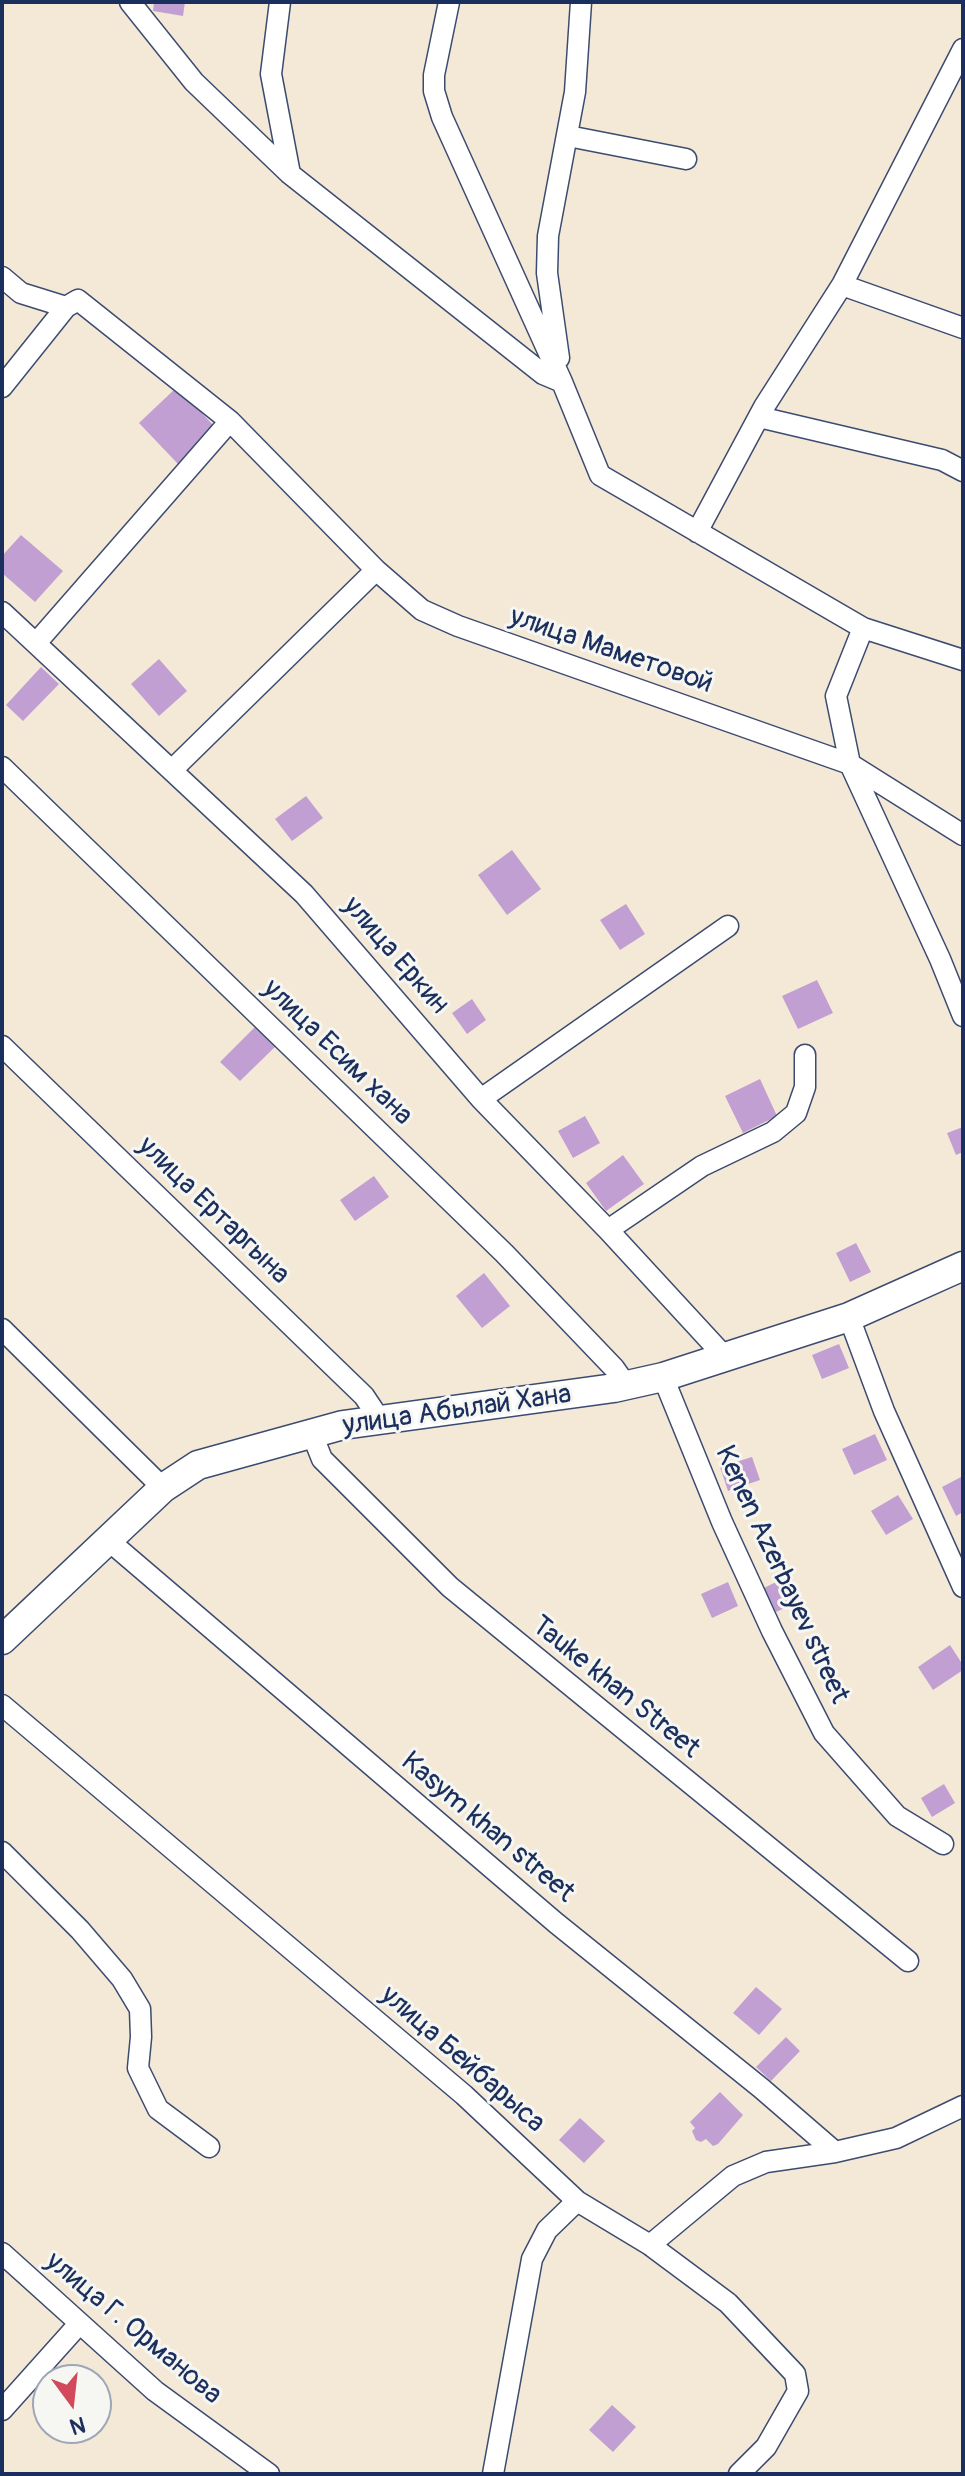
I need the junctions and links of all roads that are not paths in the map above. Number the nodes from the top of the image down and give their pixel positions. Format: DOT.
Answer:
graph roads {
  1 [pos="130,2"];
  2 [pos="280,2"];
  3 [pos="449,2"];
  4 [pos="581,2"];
  5 [pos="963,49"];
  6 [pos="568,136"];
  7 [pos="686,159"];
  8 [pos="290,174"];
  9 [pos="2,277"];
  10 [pos="842,285"];
  11 [pos="66,307"];
  12 [pos="963,328"];
  13 [pos="562,382"];
  14 [pos="2,387"];
  15 [pos="759,417"];
  16 [pos="230,421"];
  17 [pos="963,471"];
  18 [pos="697,532"];
  19 [pos="376,570"];
  20 [pos="2,612"];
  21 [pos="863,628"];
  22 [pos="37,642"];
  23 [pos="963,660"];
  24 [pos="850,764"];
  25 [pos="2,767"];
  26 [pos="172,770"];
  27 [pos="963,835"];
  28 [pos="728,926"];
  29 [pos="963,1016"];
  30 [pos="2,1046"];
  31 [pos="805,1055"];
  32 [pos="481,1099"];
  33 [pos="608,1230"];
  34 [pos="963,1266"];
  35 [pos="849,1317"];
  36 [pos="2,1329"];
  37 [pos="725,1357"];
  38 [pos="663,1377"];
  39 [pos="626,1385"];
  40 [pos="380,1420"];
  41 [pos="312,1434"];
  42 [pos="163,1488"];
  43 [pos="108,1540"];
  44 [pos="963,1587"];
  45 [pos="7,1627"];
  46 [pos="2,1705"];
  47 [pos="943,1844"];
  48 [pos="2,1852"];
  49 [pos="908,1961"];
  50 [pos="963,2106"];
  51 [pos="209,2147"];
  52 [pos="835,2152"];
  53 [pos="577,2201"];
  54 [pos="650,2245"];
  55 [pos="2,2253"];
  56 [pos="79,2324"];
  57 [pos="2,2410"];
  58 [pos="269,2474"];
  59 [pos="493,2474"];
  60 [pos="739,2474"];
  1 -- 8 [label="street"];
  2 -- 8 [label="street"];
  3 -- 13 [label="street"];
  4 -- 6 [label="street"];
  5 -- 10 [label="street"];
  6 -- 7 [label="street"];
  6 -- 13 [label="street"];
  8 -- 13 [label="street"];
  9 -- 11 [label="street"];
  10 -- 12 [label="street"];
  10 -- 15 [label="street"];
  11 -- 14 [label="street"];
  11 -- 16 [label="street, улица Маметовой"];
  13 -- 18 [label="street"];
  15 -- 17 [label="street"];
  15 -- 18 [label="street"];
  16 -- 19 [label="street, улица Маметовой"];
  16 -- 22 [label="street"];
  18 -- 21 [label="street"];
  19 -- 24 [label="street, улица Маметовой"];
  19 -- 26 [label="street"];
  20 -- 22 [label="street, улица Еркин"];
  21 -- 23 [label="street"];
  21 -- 24 [label="street"];
  22 -- 26 [label="street, улица Еркин"];
  24 -- 27 [label="street, улица Маметовой"];
  24 -- 29 [label="street"];
  25 -- 39 [label="street, улица Есим хана"];
  26 -- 32 [label="street, улица Еркин"];
  28 -- 32 [label="street"];
  30 -- 40 [label="street, улица Ертаргына"];
  31 -- 33 [label="street"];
  32 -- 33 [label="street, улица Еркин"];
  33 -- 37 [label="street, улица Еркин"];
  34 -- 35 [label="street, улица Абылай Хана"];
  35 -- 37 [label="street, улица Абылай Хана"];
  35 -- 44 [label="street"];
  36 -- 42 [label="street"];
  37 -- 38 [label="street, улица Абылай Хана"];
  38 -- 39 [label="street, улица Абылай Хана"];
  38 -- 47 [label="street, Kenen Azerbayev street"];
  39 -- 40 [label="street, улица Абылай Хана"];
  40 -- 41 [label="street, улица Абылай Хана"];
  41 -- 42 [label="street, улица Абылай Хана"];
  41 -- 49 [label="street, Tauke khan Street"];
  42 -- 43 [label="street, улица Абылай Хана"];
  43 -- 45 [label="street, улица Абылай Хана"];
  43 -- 52 [label="street, Kasym khan street"];
  46 -- 53 [label="street, улица Бейбарыса"];
  48 -- 51 [label="street"];
  50 -- 52 [label="street"];
  52 -- 54 [label="street"];
  53 -- 54 [label="street, улица Бейбарыса"];
  53 -- 59 [label="street"];
  54 -- 60 [label="street, улица Бейбарыса"];
  55 -- 56 [label="street, улица Г. Орманова"];
  56 -- 57 [label="street"];
  56 -- 58 [label="street, улица Г. Орманова"];
}
